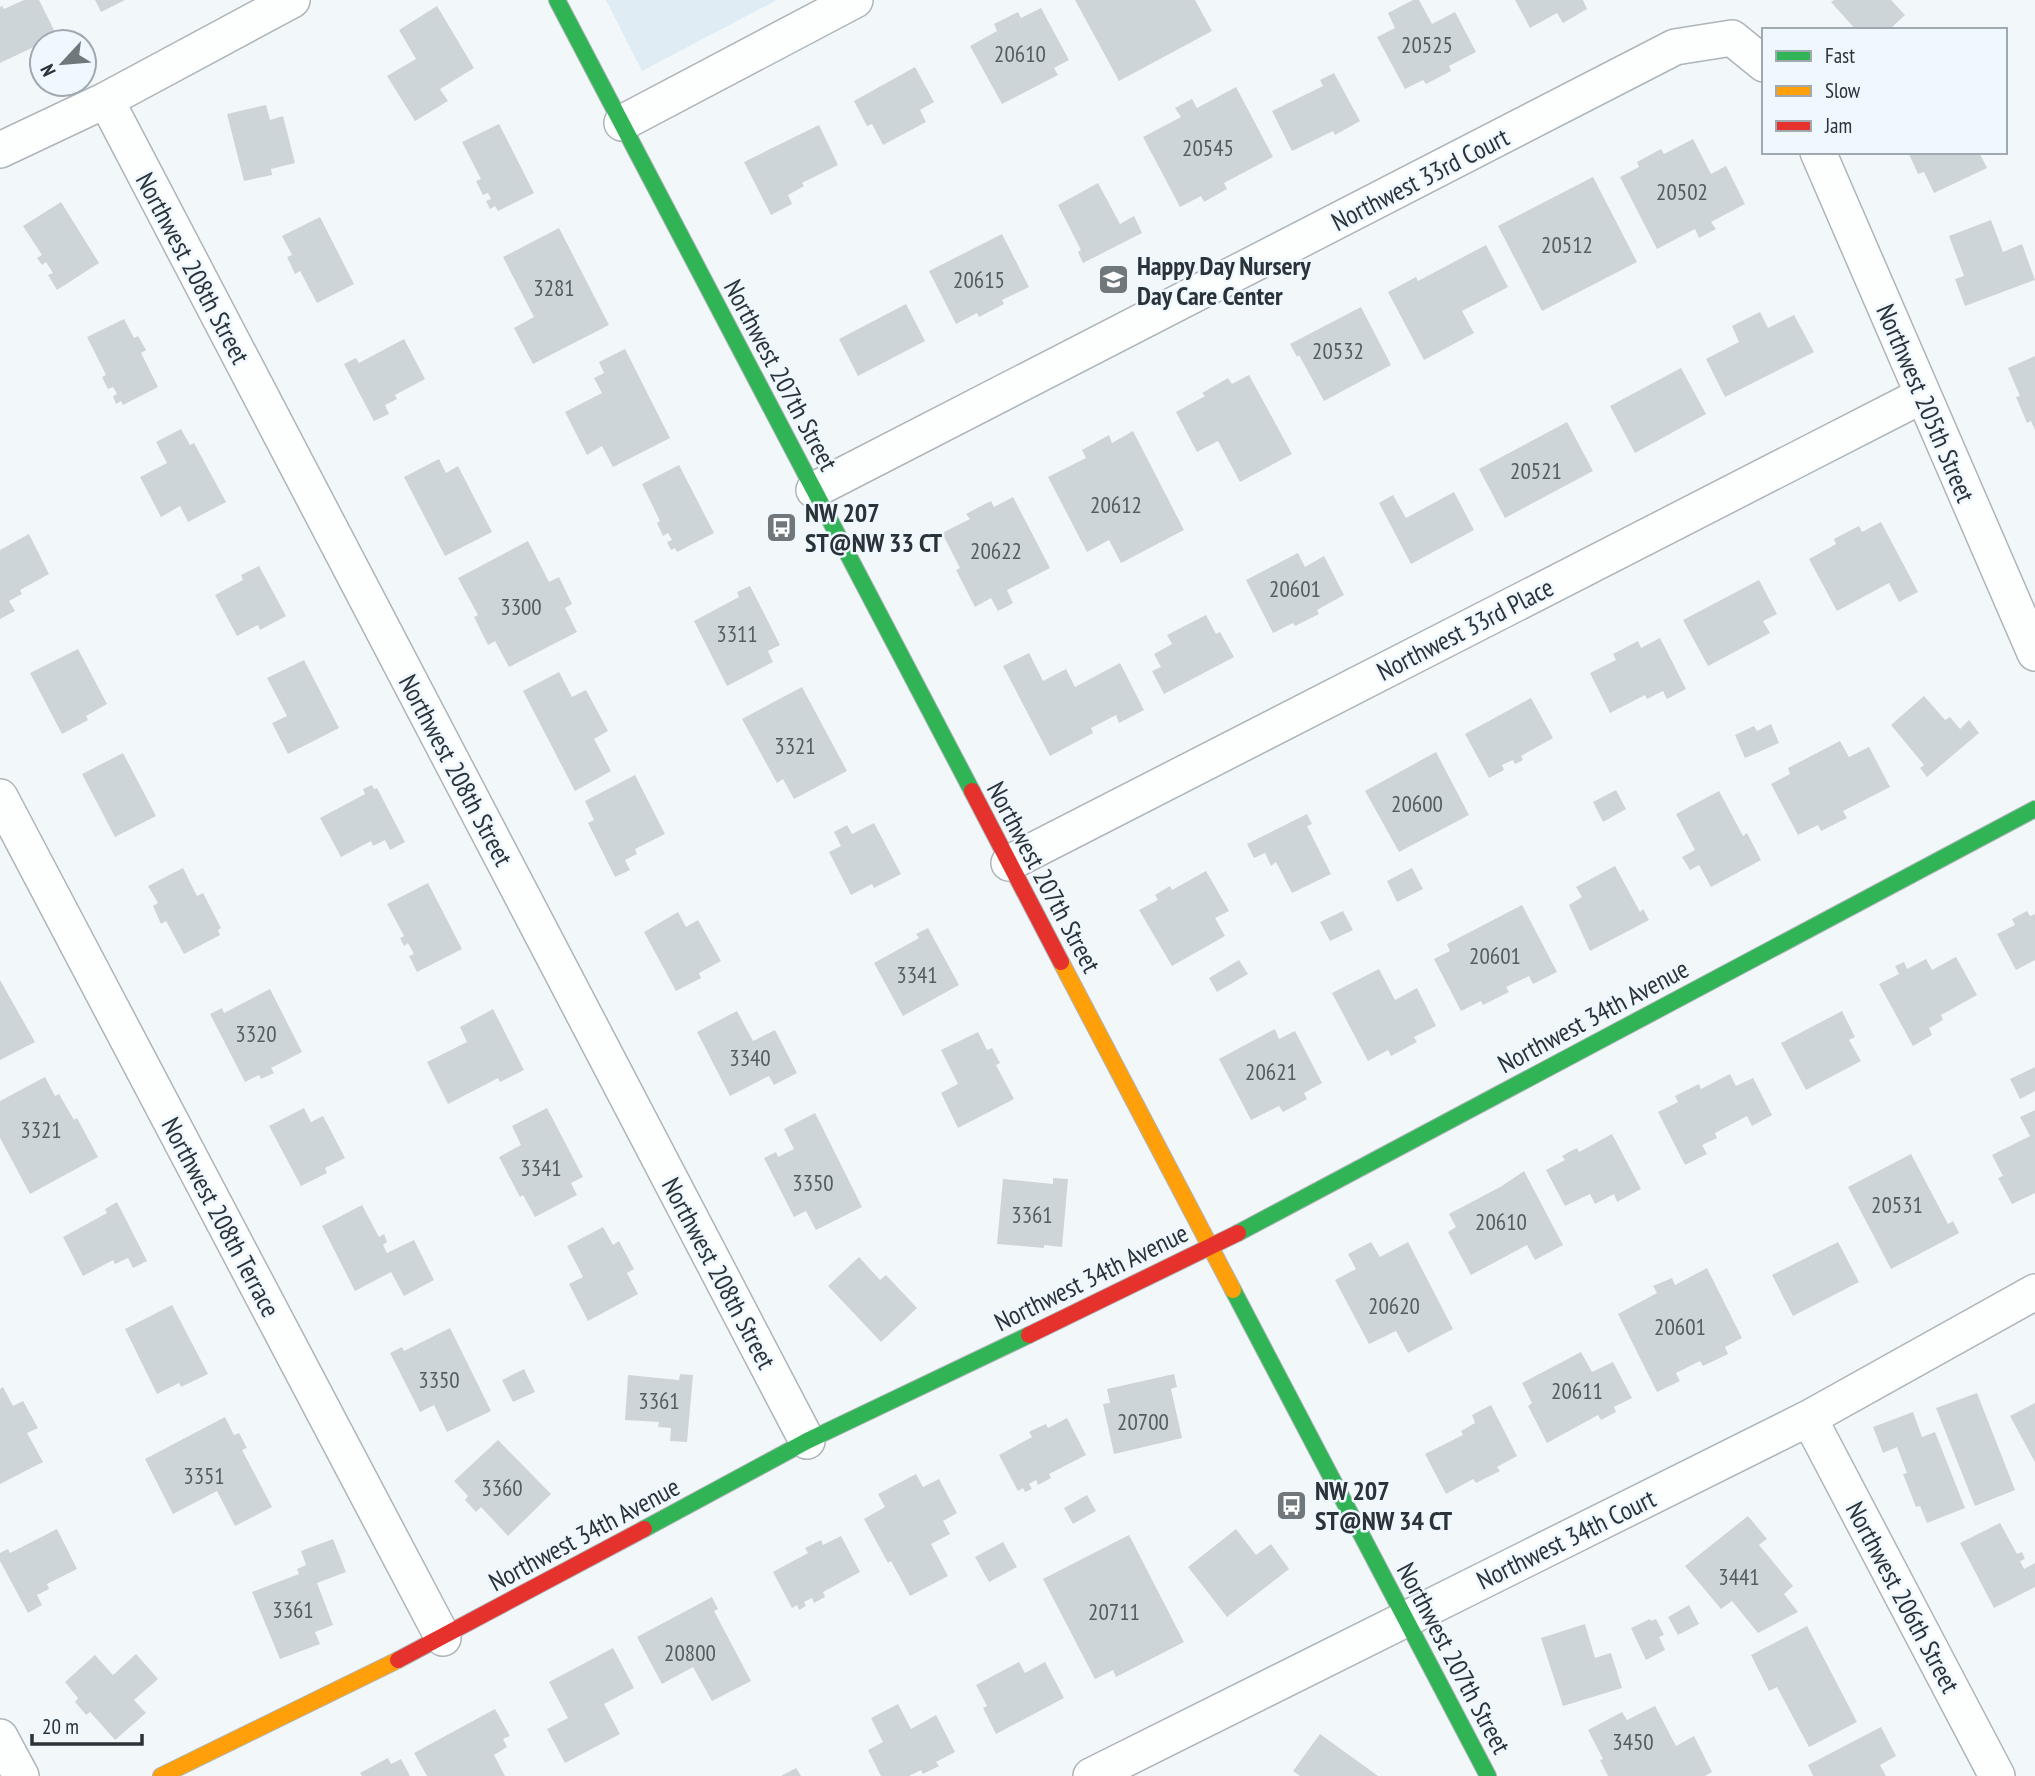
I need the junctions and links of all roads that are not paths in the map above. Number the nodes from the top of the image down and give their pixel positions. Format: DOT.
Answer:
graph roads {
  1 [pos="292,0"];
  2 [pos="557,0"];
  3 [pos="855,0"];
  4 [pos="1762,62"];
  5 [pos="106,100"];
  6 [pos="622,123"];
  7 [pos="0,150"];
  8 [pos="1819,154"];
  9 [pos="1922,396"];
  10 [pos="814,490"];
  11 [pos="2035,653"];
  12 [pos="0,797"];
  13 [pos="2035,809"];
  14 [pos="1009,863"];
  15 [pos="1211,1247"];
  16 [pos="2035,1292"];
  17 [pos="1810,1418"];
  18 [pos="807,1441"];
  19 [pos="1406,1619"];
  20 [pos="443,1638"];
  21 [pos="0,1737"];
  22 [pos="21,1776"];
  23 [pos="161,1776"];
  24 [pos="1091,1776"];
  25 [pos="1488,1776"];
  26 [pos="1997,1776"];
  1 -- 5 [label="street"];
  2 -- 6 [label="street, Northwest 207th Street"];
  3 -- 6 [label="street"];
  4 -- 10 [label="street, Northwest 33rd Court"];
  5 -- 7 [label="street"];
  5 -- 18 [label="street, Northwest 208th Street"];
  6 -- 10 [label="street, Northwest 207th Street"];
  8 -- 9 [label="street, Northwest 205th Street"];
  9 -- 11 [label="street, Northwest 205th Street"];
  9 -- 14 [label="street, Northwest 33rd Place"];
  10 -- 14 [label="street, Northwest 207th Street"];
  12 -- 20 [label="street, Northwest 208th Terrace"];
  13 -- 15 [label="street, Northwest 34th Avenue"];
  14 -- 15 [label="street, Northwest 207th Street"];
  15 -- 18 [label="street, Northwest 34th Avenue"];
  15 -- 19 [label="street, Northwest 207th Street"];
  16 -- 17 [label="street, Northwest 34th Court"];
  17 -- 19 [label="street, Northwest 34th Court"];
  17 -- 26 [label="street, Northwest 206th Street"];
  18 -- 20 [label="street, Northwest 34th Avenue"];
  19 -- 24 [label="street, Northwest 34th Court"];
  19 -- 25 [label="street, Northwest 207th Street"];
  20 -- 23 [label="street, Northwest 34th Avenue"];
  21 -- 22 [label="street"];
}
